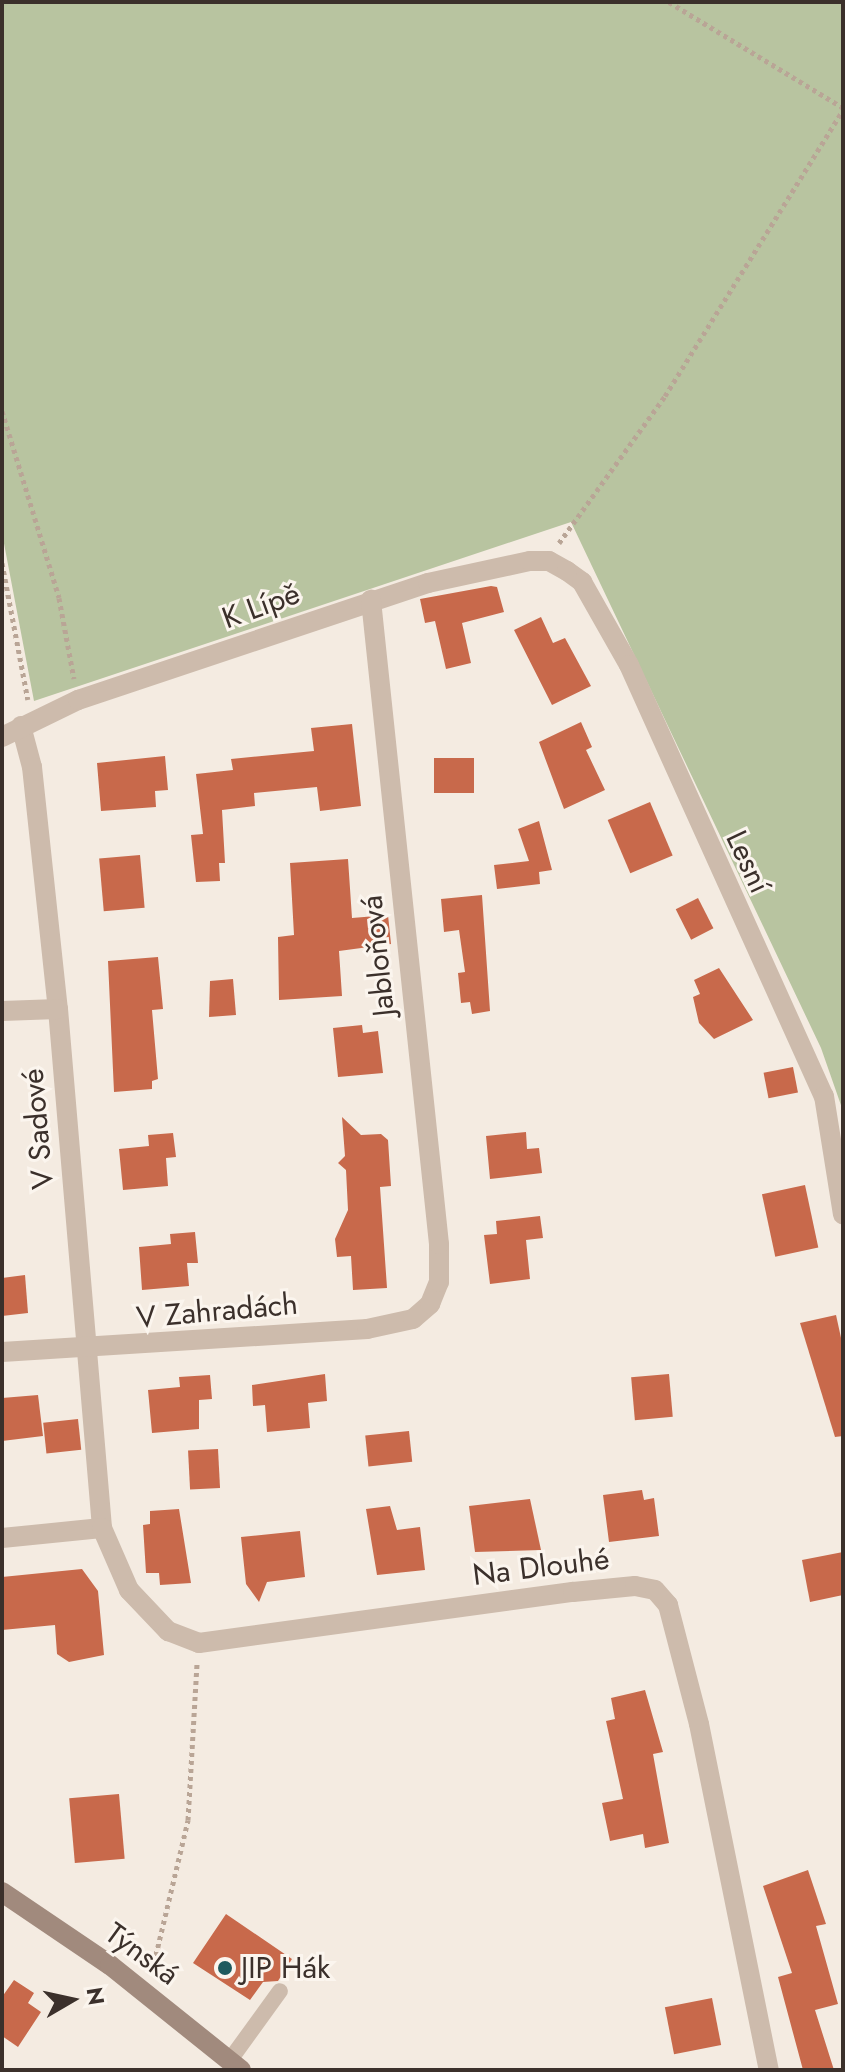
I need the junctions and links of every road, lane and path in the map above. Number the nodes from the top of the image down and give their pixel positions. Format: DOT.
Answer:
graph roads {
  1 [pos="669,2"];
  2 [pos="843,109"];
  3 [pos="2,411"];
  4 [pos="549,561"];
  5 [pos="2,563"];
  6 [pos="371,600"];
  7 [pos="78,700"];
  8 [pos="26,724"];
  9 [pos="2,737"];
  10 [pos="58,1009"];
  11 [pos="2,1011"];
  12 [pos="843,1214"];
  13 [pos="430,1304"];
  14 [pos="86,1347"];
  15 [pos="2,1352"];
  16 [pos="102,1528"];
  17 [pos="2,1538"];
  18 [pos="199,1643"];
  19 [pos="2,1892"];
  20 [pos="154,1963"];
  21 [pos="280,1991"];
  22 [pos="235,2065"];
  23 [pos="769,2070"];
  1 -- 2 [label="path"];
  2 -- 4 [label="path"];
  3 -- 7 [label="path"];
  4 -- 6 [label="street, K Lípě"];
  4 -- 12 [label="street, Lesní"];
  5 -- 8 [label="path"];
  6 -- 7 [label="street, K Lípě"];
  6 -- 13 [label="street, Jabloňová"];
  7 -- 8 [label="street, K Lípě"];
  8 -- 9 [label="street, K Lípě"];
  8 -- 10 [label="street, V Sadové"];
  10 -- 11 [label="street"];
  10 -- 14 [label="street, V Sadové"];
  13 -- 14 [label="street, V Zahradách"];
  14 -- 15 [label="street, V Zahradách"];
  14 -- 16 [label="street, V Sadové"];
  16 -- 17 [label="street"];
  16 -- 18 [label="street"];
  18 -- 20 [label="path"];
  18 -- 23 [label="street, Na Dlouhé"];
  19 -- 22 [label="main road, Týnská"];
  21 -- 22 [label="lane"];
}
